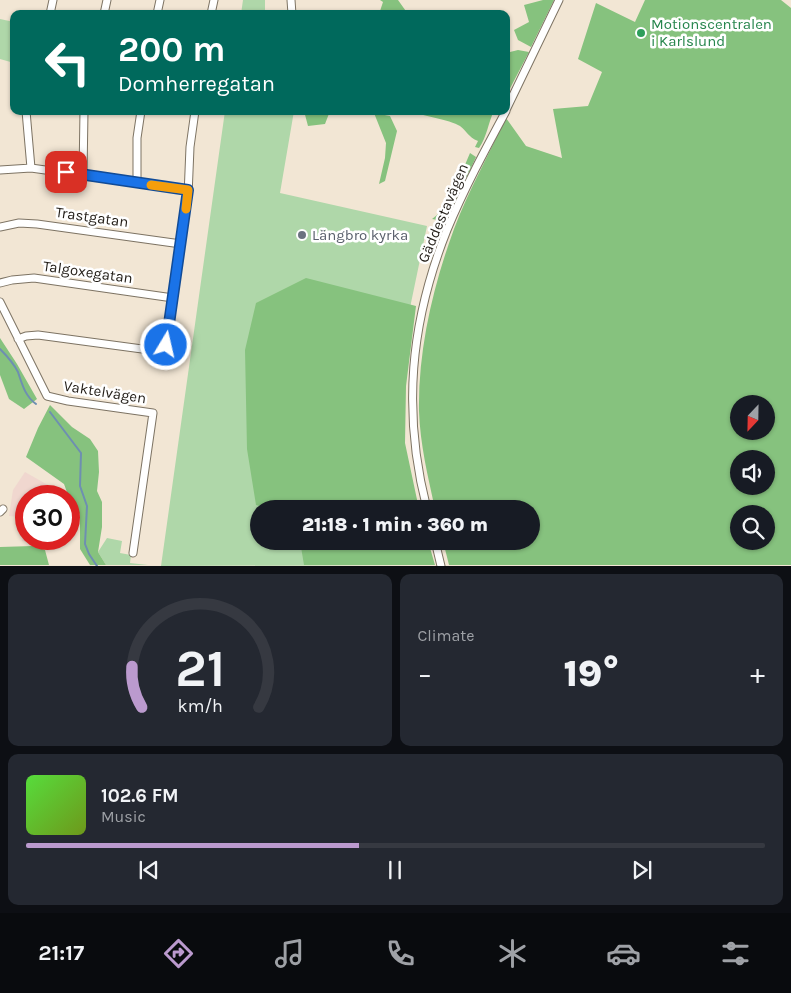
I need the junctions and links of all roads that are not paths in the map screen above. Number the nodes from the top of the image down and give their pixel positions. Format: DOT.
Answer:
graph roads {
  1 [pos="559,0"];
  2 [pos="510,103"];
  3 [pos="26,115"];
  4 [pos="84,115"];
  5 [pos="140,115"];
  6 [pos="195,115"];
  7 [pos="504,115"];
  8 [pos="31,168"];
  9 [pos="0,170"];
  10 [pos="83,175"];
  11 [pos="137,183"];
  12 [pos="188,190"];
  13 [pos="0,227"];
  14 [pos="181,244"];
  15 [pos="0,283"];
  16 [pos="173,298"];
  17 [pos="0,302"];
  18 [pos="18,339"];
  19 [pos="424,500"];
  20 [pos="437,550"];
  21 [pos="133,553"];
  22 [pos="441,566"];
  1 -- 2 [label="street, Gäddestavägen"];
  3 -- 8 [label="street"];
  4 -- 10 [label="street"];
  5 -- 11 [label="street"];
  6 -- 12 [label="street"];
  7 -- 19 [label="street, Gäddestavägen"];
  8 -- 9 [label="street"];
  8 -- 10 [label="street"];
  10 -- 11 [label="street"];
  11 -- 12 [label="street"];
  12 -- 14 [label="street"];
  13 -- 14 [label="street, Trastgatan"];
  14 -- 16 [label="street"];
  15 -- 16 [label="street, Talgoxegatan"];
  16 -- 18 [label="street"];
  17 -- 18 [label="street, Vaktelvägen"];
  18 -- 21 [label="street, Vaktelvägen"];
  20 -- 22 [label="street"];
}
